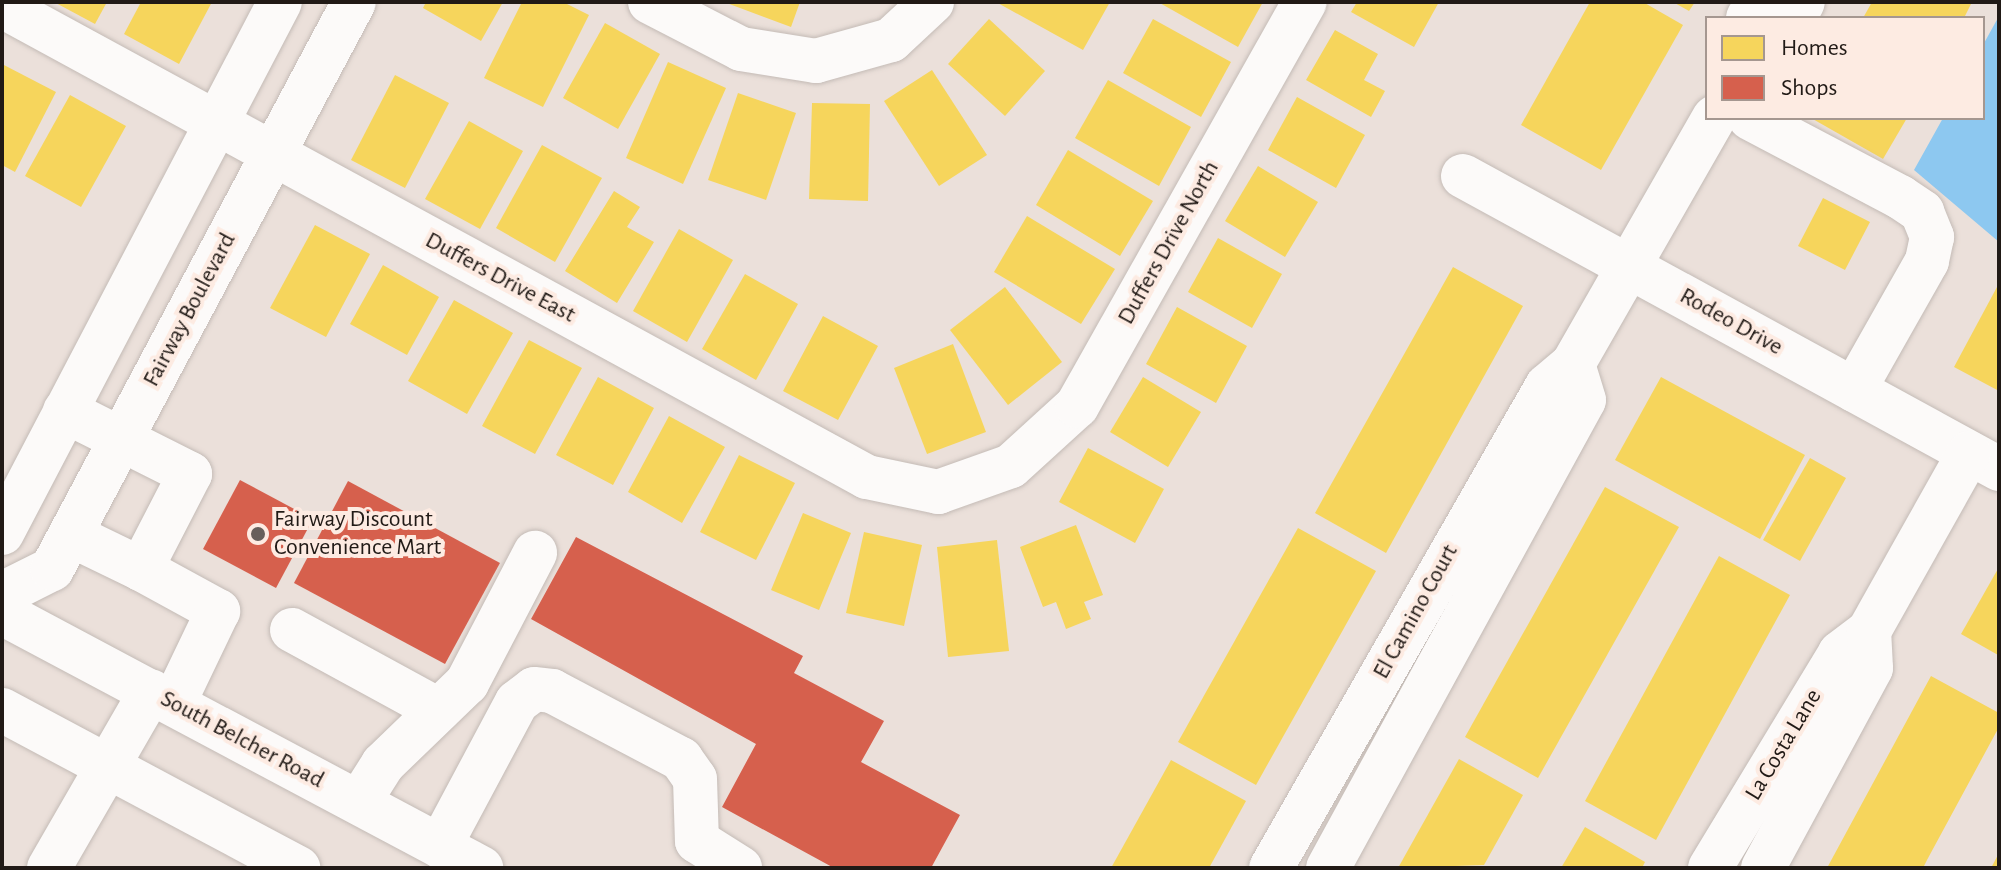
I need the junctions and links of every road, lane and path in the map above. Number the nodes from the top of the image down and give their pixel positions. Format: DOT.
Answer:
graph roads {
  1 [pos="280,2"];
  2 [pos="354,2"];
  3 [pos="650,2"];
  4 [pos="932,2"];
  5 [pos="1305,2"];
  6 [pos="2,6"];
  7 [pos="1713,120"];
  8 [pos="1754,120"];
  9 [pos="214,122"];
  10 [pos="272,154"];
  11 [pos="1463,176"];
  12 [pos="1628,266"];
  13 [pos="1573,364"];
  14 [pos="1854,390"];
  15 [pos="65,411"];
  16 [pos="121,440"];
  17 [pos="1984,461"];
  18 [pos="1011,466"];
  19 [pos="2,533"];
  20 [pos="71,535"];
  21 [pos="535,553"];
  22 [pos="141,569"];
  23 [pos="2,594"];
  24 [pos="2,613"];
  25 [pos="292,630"];
  26 [pos="1869,631"];
  27 [pos="163,697"];
  28 [pos="2,710"];
  29 [pos="439,710"];
  30 [pos="108,767"];
  31 [pos="359,802"];
  32 [pos="440,846"];
  33 [pos="49,868"];
  34 [pos="298,868"];
  35 [pos="481,868"];
  36 [pos="740,868"];
  37 [pos="1271,868"];
  38 [pos="1328,868"];
  39 [pos="1710,868"];
  40 [pos="1763,868"];
  1 -- 9 [label="street"];
  2 -- 10 [label="street, Fairway Boulevard"];
  3 -- 4 [label="street"];
  5 -- 18 [label="street, Duffers Drive North"];
  6 -- 9 [label="street, Duffers Drive East"];
  7 -- 12 [label="street, El Camino Court"];
  8 -- 14 [label="street"];
  9 -- 10 [label="street, Duffers Drive East"];
  9 -- 15 [label="street"];
  10 -- 16 [label="street, Fairway Boulevard"];
  10 -- 18 [label="street, Duffers Drive East"];
  11 -- 12 [label="street, Rodeo Drive"];
  12 -- 13 [label="street, El Camino Court"];
  12 -- 14 [label="street, Rodeo Drive"];
  13 -- 37 [label="street, El Camino Court"];
  13 -- 38 [label="street, El Camino Court"];
  14 -- 17 [label="street, Rodeo Drive"];
  15 -- 16 [label="street"];
  15 -- 19 [label="street"];
  16 -- 20 [label="street, Fairway Boulevard"];
  16 -- 22 [label="street"];
  17 -- 26 [label="street, La Costa Lane"];
  20 -- 22 [label="street"];
  20 -- 23 [label="street, Fairway Boulevard"];
  21 -- 29 [label="street"];
  22 -- 27 [label="street"];
  24 -- 27 [label="street, South Belcher Road"];
  25 -- 29 [label="street"];
  26 -- 39 [label="street, La Costa Lane"];
  26 -- 40 [label="street, La Costa Lane"];
  27 -- 30 [label="street"];
  27 -- 31 [label="street, South Belcher Road"];
  28 -- 30 [label="street"];
  29 -- 31 [label="street"];
  30 -- 33 [label="street"];
  30 -- 34 [label="street"];
  31 -- 32 [label="street, South Belcher Road"];
  32 -- 35 [label="street, South Belcher Road"];
  32 -- 36 [label="street"];
}
